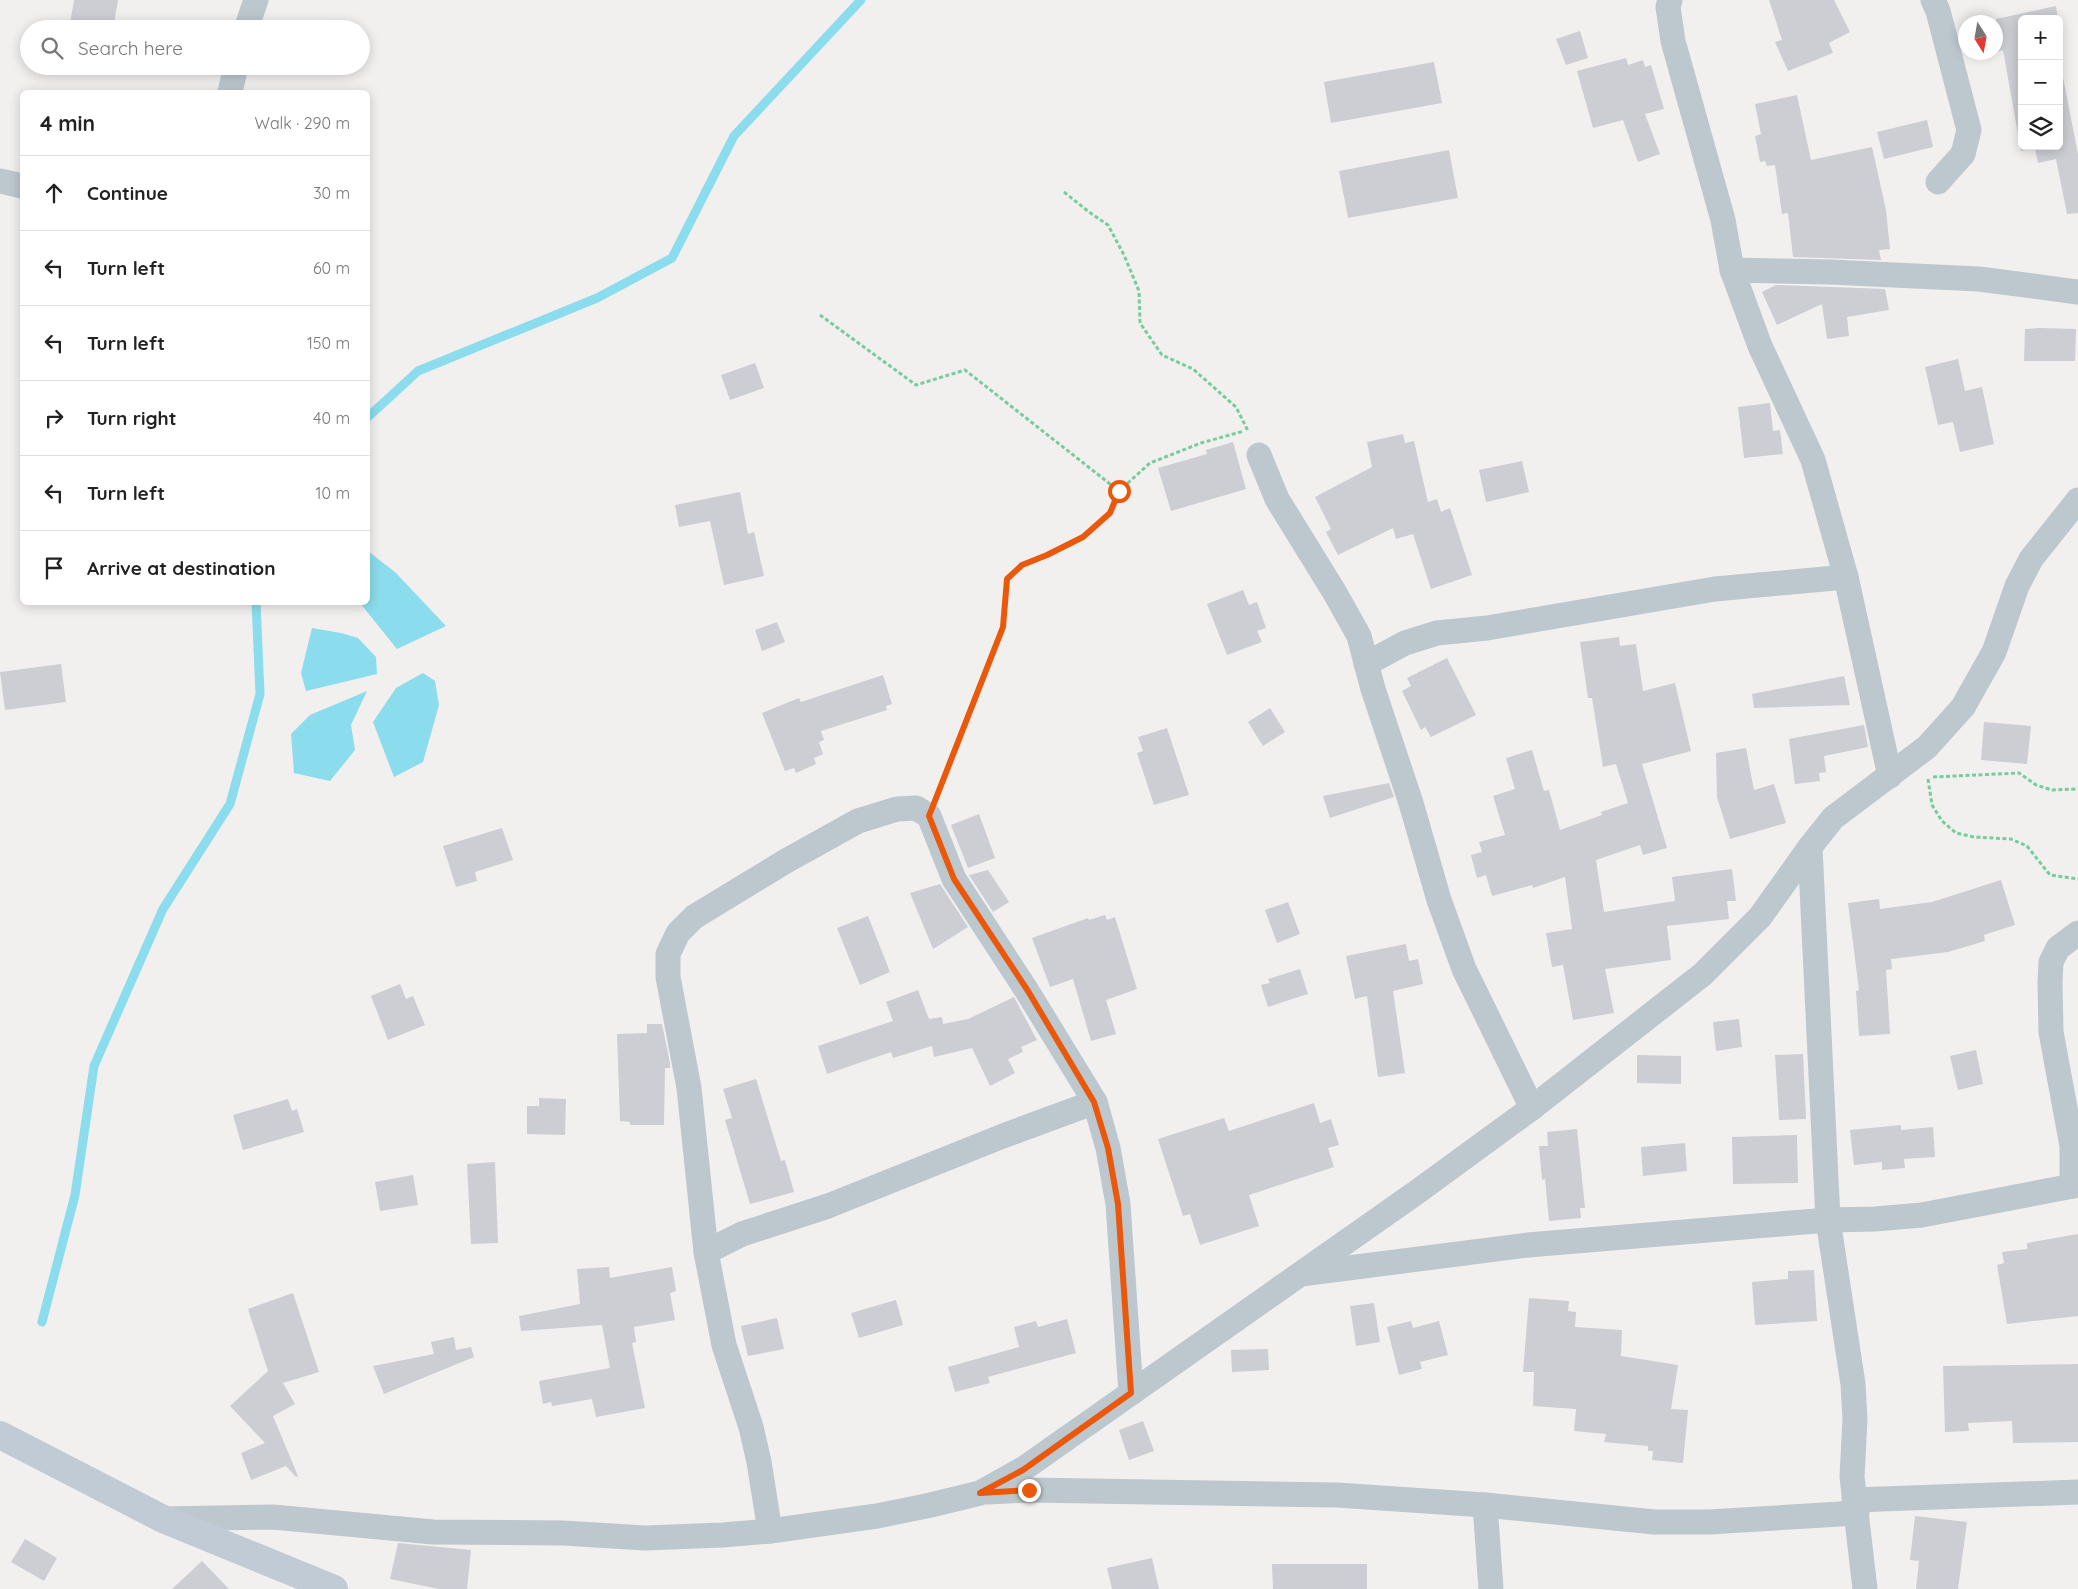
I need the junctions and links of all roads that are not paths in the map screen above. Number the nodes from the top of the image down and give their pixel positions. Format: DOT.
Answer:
graph roads {
  1 [pos="256,0"];
  2 [pos="1670,0"];
  3 [pos="1932,0"];
  4 [pos="249,20"];
  5 [pos="234,75"];
  6 [pos="230,90"];
  7 [pos="0,181"];
  8 [pos="1938,182"];
  9 [pos="20,186"];
  10 [pos="1732,270"];
  11 [pos="2078,292"];
  12 [pos="1260,455"];
  13 [pos="2078,500"];
  14 [pos="1846,577"];
  15 [pos="1366,664"];
  16 [pos="1890,776"];
  17 [pos="1810,848"];
  18 [pos="2078,933"];
  19 [pos="1094,1102"];
  20 [pos="1532,1108"];
  21 [pos="2075,1186"];
  22 [pos="1828,1220"];
  23 [pos="706,1252"];
  24 [pos="1297,1275"];
  25 [pos="1131,1393"];
  26 [pos="0,1435"];
  27 [pos="2078,1492"];
  28 [pos="980,1493"];
  29 [pos="1485,1506"];
  30 [pos="1856,1507"];
  31 [pos="163,1518"];
  32 [pos="770,1531"];
  33 [pos="291,1581"];
  34 [pos="334,1589"];
  35 [pos="1491,1589"];
  36 [pos="1865,1589"];
  1 -- 4 [label="street"];
  2 -- 10 [label="street"];
  3 -- 8 [label="street"];
  5 -- 6 [label="street"];
  7 -- 9 [label="street"];
  10 -- 11 [label="street"];
  10 -- 14 [label="street"];
  12 -- 15 [label="street"];
  13 -- 16 [label="street"];
  14 -- 15 [label="street"];
  14 -- 16 [label="street"];
  15 -- 20 [label="street"];
  16 -- 17 [label="street"];
  17 -- 20 [label="street"];
  17 -- 22 [label="street"];
  18 -- 21 [label="street"];
  19 -- 23 [label="street"];
  19 -- 23 [label="street"];
  19 -- 25 [label="street"];
  20 -- 24 [label="street"];
  21 -- 22 [label="street"];
  22 -- 24 [label="street"];
  22 -- 30 [label="street"];
  23 -- 32 [label="street"];
  24 -- 25 [label="street"];
  25 -- 28 [label="street"];
  26 -- 31 [label="street"];
  27 -- 30 [label="street"];
  28 -- 29 [label="street"];
  28 -- 32 [label="street"];
  29 -- 30 [label="street"];
  29 -- 35 [label="street"];
  30 -- 36 [label="street"];
  31 -- 32 [label="street"];
  31 -- 33 [label="street"];
  33 -- 34 [label="street"];
}
